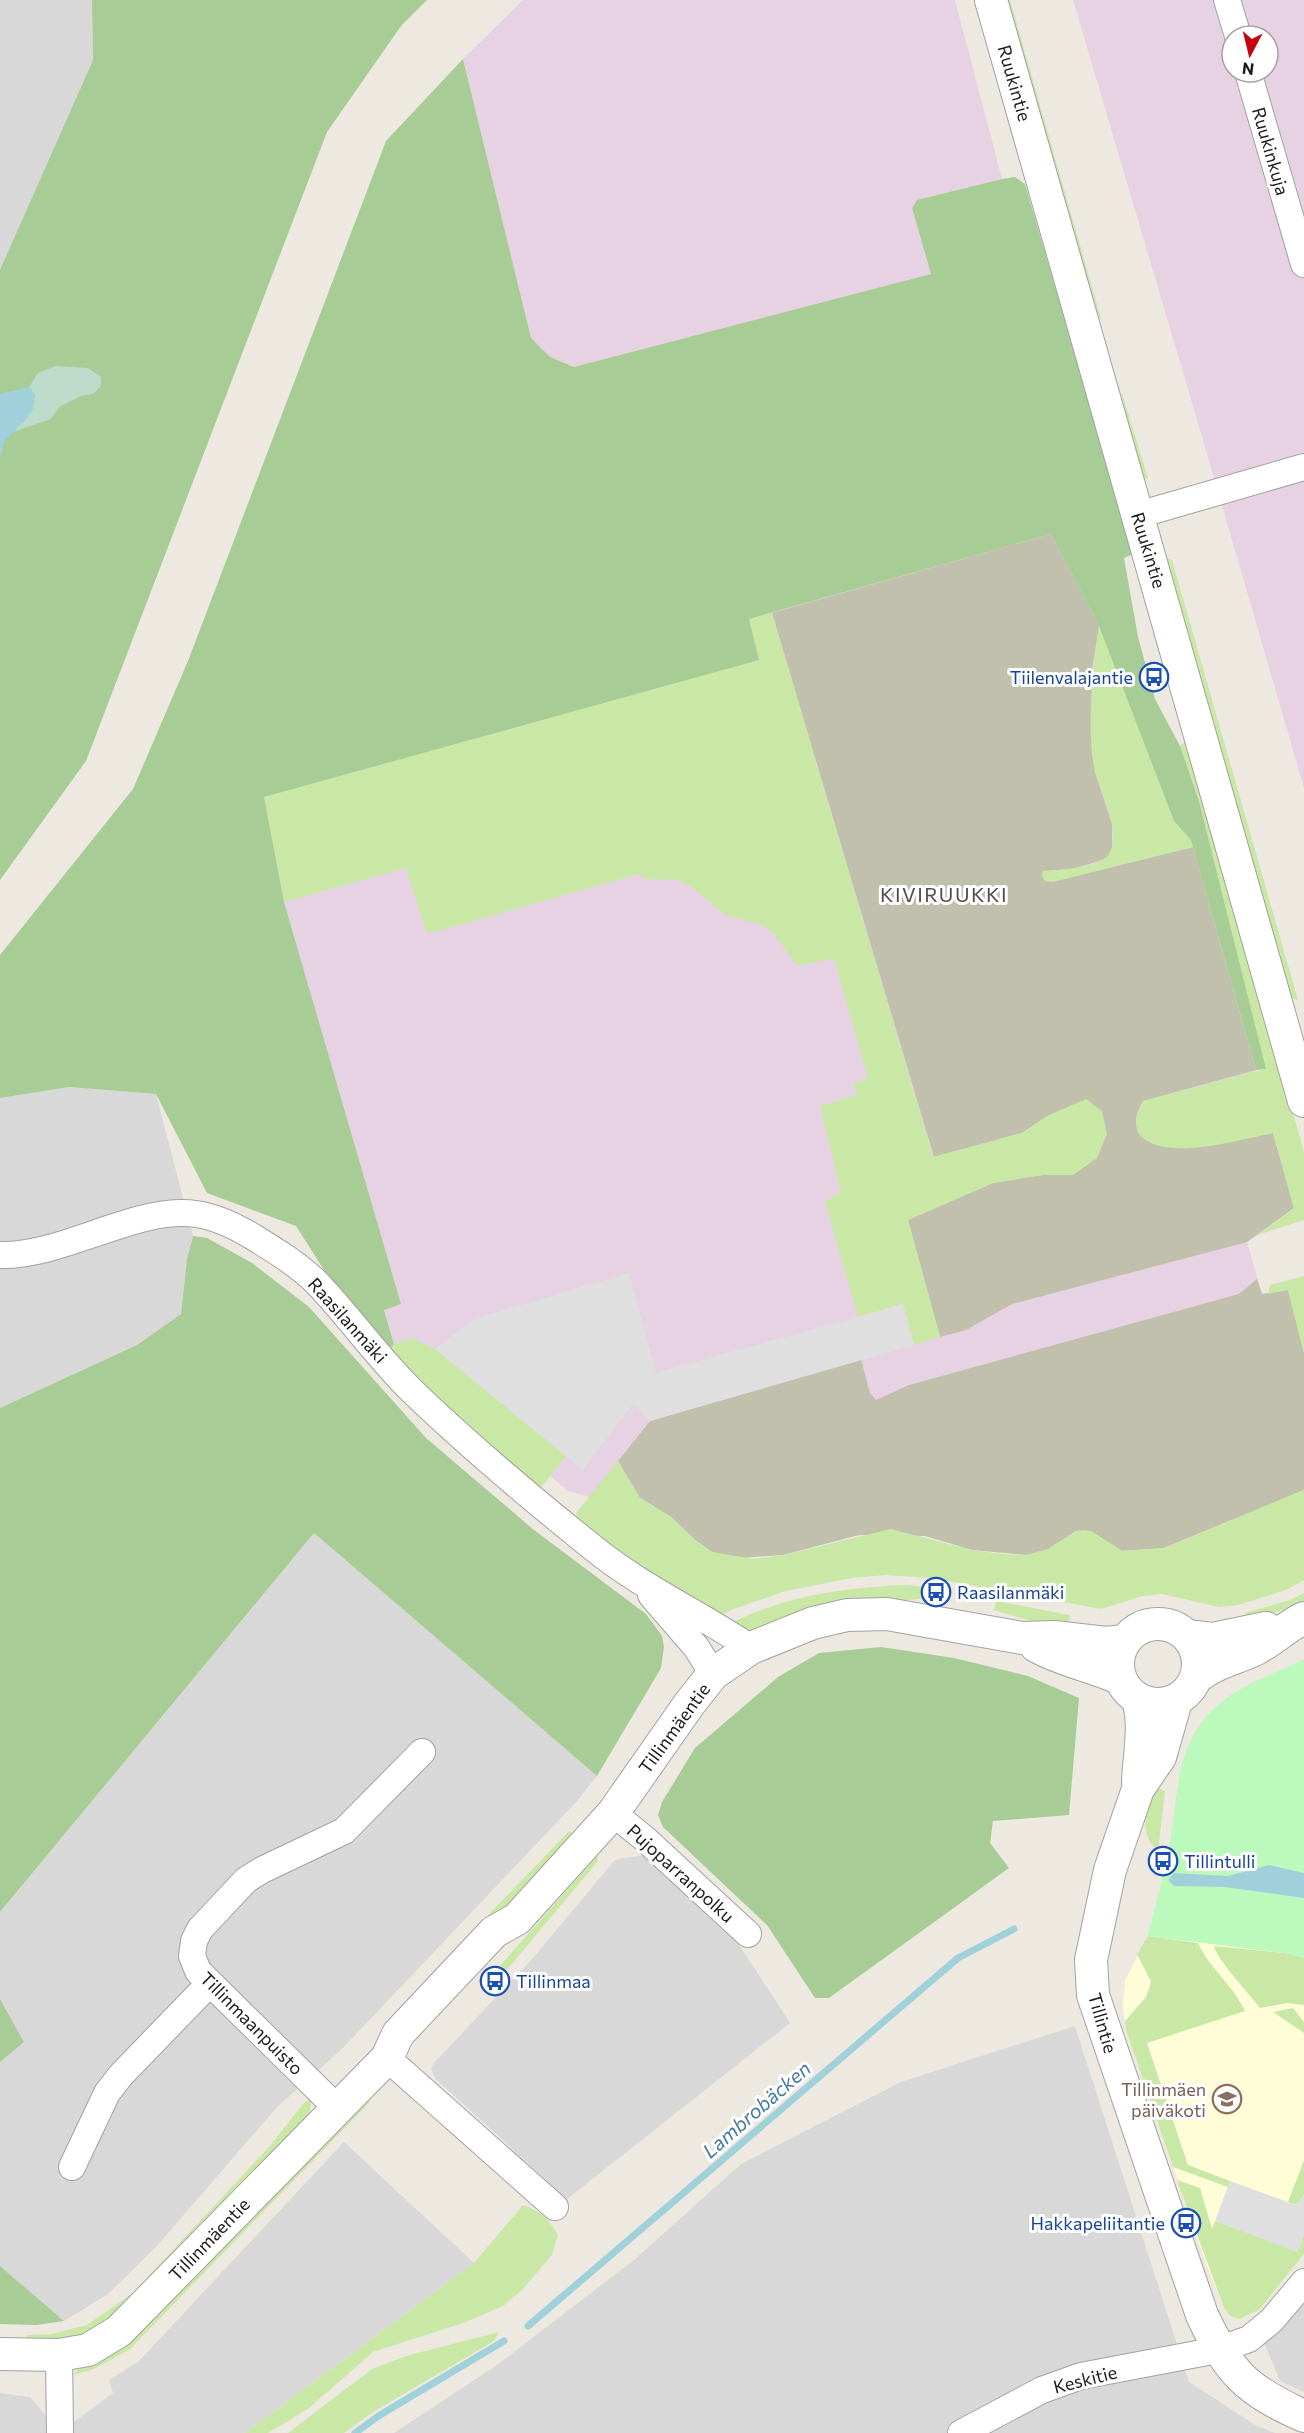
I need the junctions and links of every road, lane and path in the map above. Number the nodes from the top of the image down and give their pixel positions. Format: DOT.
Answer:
graph roads {
  1 [pos="991,0"];
  2 [pos="1227,0"];
  3 [pos="1234,24"];
  4 [pos="1252,84"];
  5 [pos="1304,264"];
  6 [pos="1304,467"];
  7 [pos="1138,515"];
  8 [pos="1304,1101"];
  9 [pos="0,1255"];
  10 [pos="639,1581"];
  11 [pos="1295,1622"];
  12 [pos="1187,1636"];
  13 [pos="1022,1638"];
  14 [pos="1125,1641"];
  15 [pos="751,1648"];
  16 [pos="713,1674"];
  17 [pos="1197,1677"];
  18 [pos="1129,1689"];
  19 [pos="1176,1701"];
  20 [pos="422,1752"];
  21 [pos="1138,1789"];
  22 [pos="613,1813"];
  23 [pos="748,1934"];
  24 [pos="210,1983"];
  25 [pos="387,2058"];
  26 [pos="337,2108"];
  27 [pos="72,2167"];
  28 [pos="555,2207"];
  29 [pos="1304,2282"];
  30 [pos="1218,2350"];
  31 [pos="0,2354"];
  32 [pos="59,2355"];
  33 [pos="1304,2416"];
  34 [pos="60,2433"];
  35 [pos="961,2433"];
  1 -- 7 [label="street, Ruukintie"];
  2 -- 3 [label="street"];
  4 -- 5 [label="street, Ruukinkuja"];
  6 -- 7 [label="street"];
  7 -- 8 [label="street, Ruukintie"];
  9 -- 10 [label="street, Raasilanmäki"];
  10 -- 15 [label="street, Raasilanmäki"];
  10 -- 16 [label="street, Raasilanmäki"];
  11 -- 12 [label="street"];
  11 -- 17 [label="street"];
  12 -- 14 [label="street"];
  12 -- 17 [label="street"];
  13 -- 14 [label="street, Tillinmäentie"];
  13 -- 15 [label="street, Tillinmäentie"];
  13 -- 18 [label="street, Tillinmäentie"];
  14 -- 18 [label="street"];
  15 -- 16 [label="street, Tillinmäentie"];
  16 -- 22 [label="street, Tillinmäentie"];
  17 -- 19 [label="street"];
  18 -- 19 [label="street"];
  18 -- 21 [label="street, Tillintie"];
  19 -- 21 [label="street, Tillintie"];
  20 -- 24 [label="street, Tillinmaanpuisto"];
  21 -- 30 [label="street, Tillintie"];
  22 -- 23 [label="street, Pujoparranpolku"];
  22 -- 25 [label="street, Tillinmäentie"];
  24 -- 26 [label="street, Tillinmaanpuisto"];
  24 -- 27 [label="street"];
  25 -- 26 [label="street, Tillinmäentie"];
  25 -- 28 [label="street"];
  26 -- 32 [label="street, Tillinmäentie"];
  29 -- 30 [label="street"];
  30 -- 33 [label="street, Tillintie"];
  30 -- 35 [label="street, Keskitie"];
  31 -- 32 [label="street, Tillinmäentie"];
  32 -- 34 [label="street"];
}
